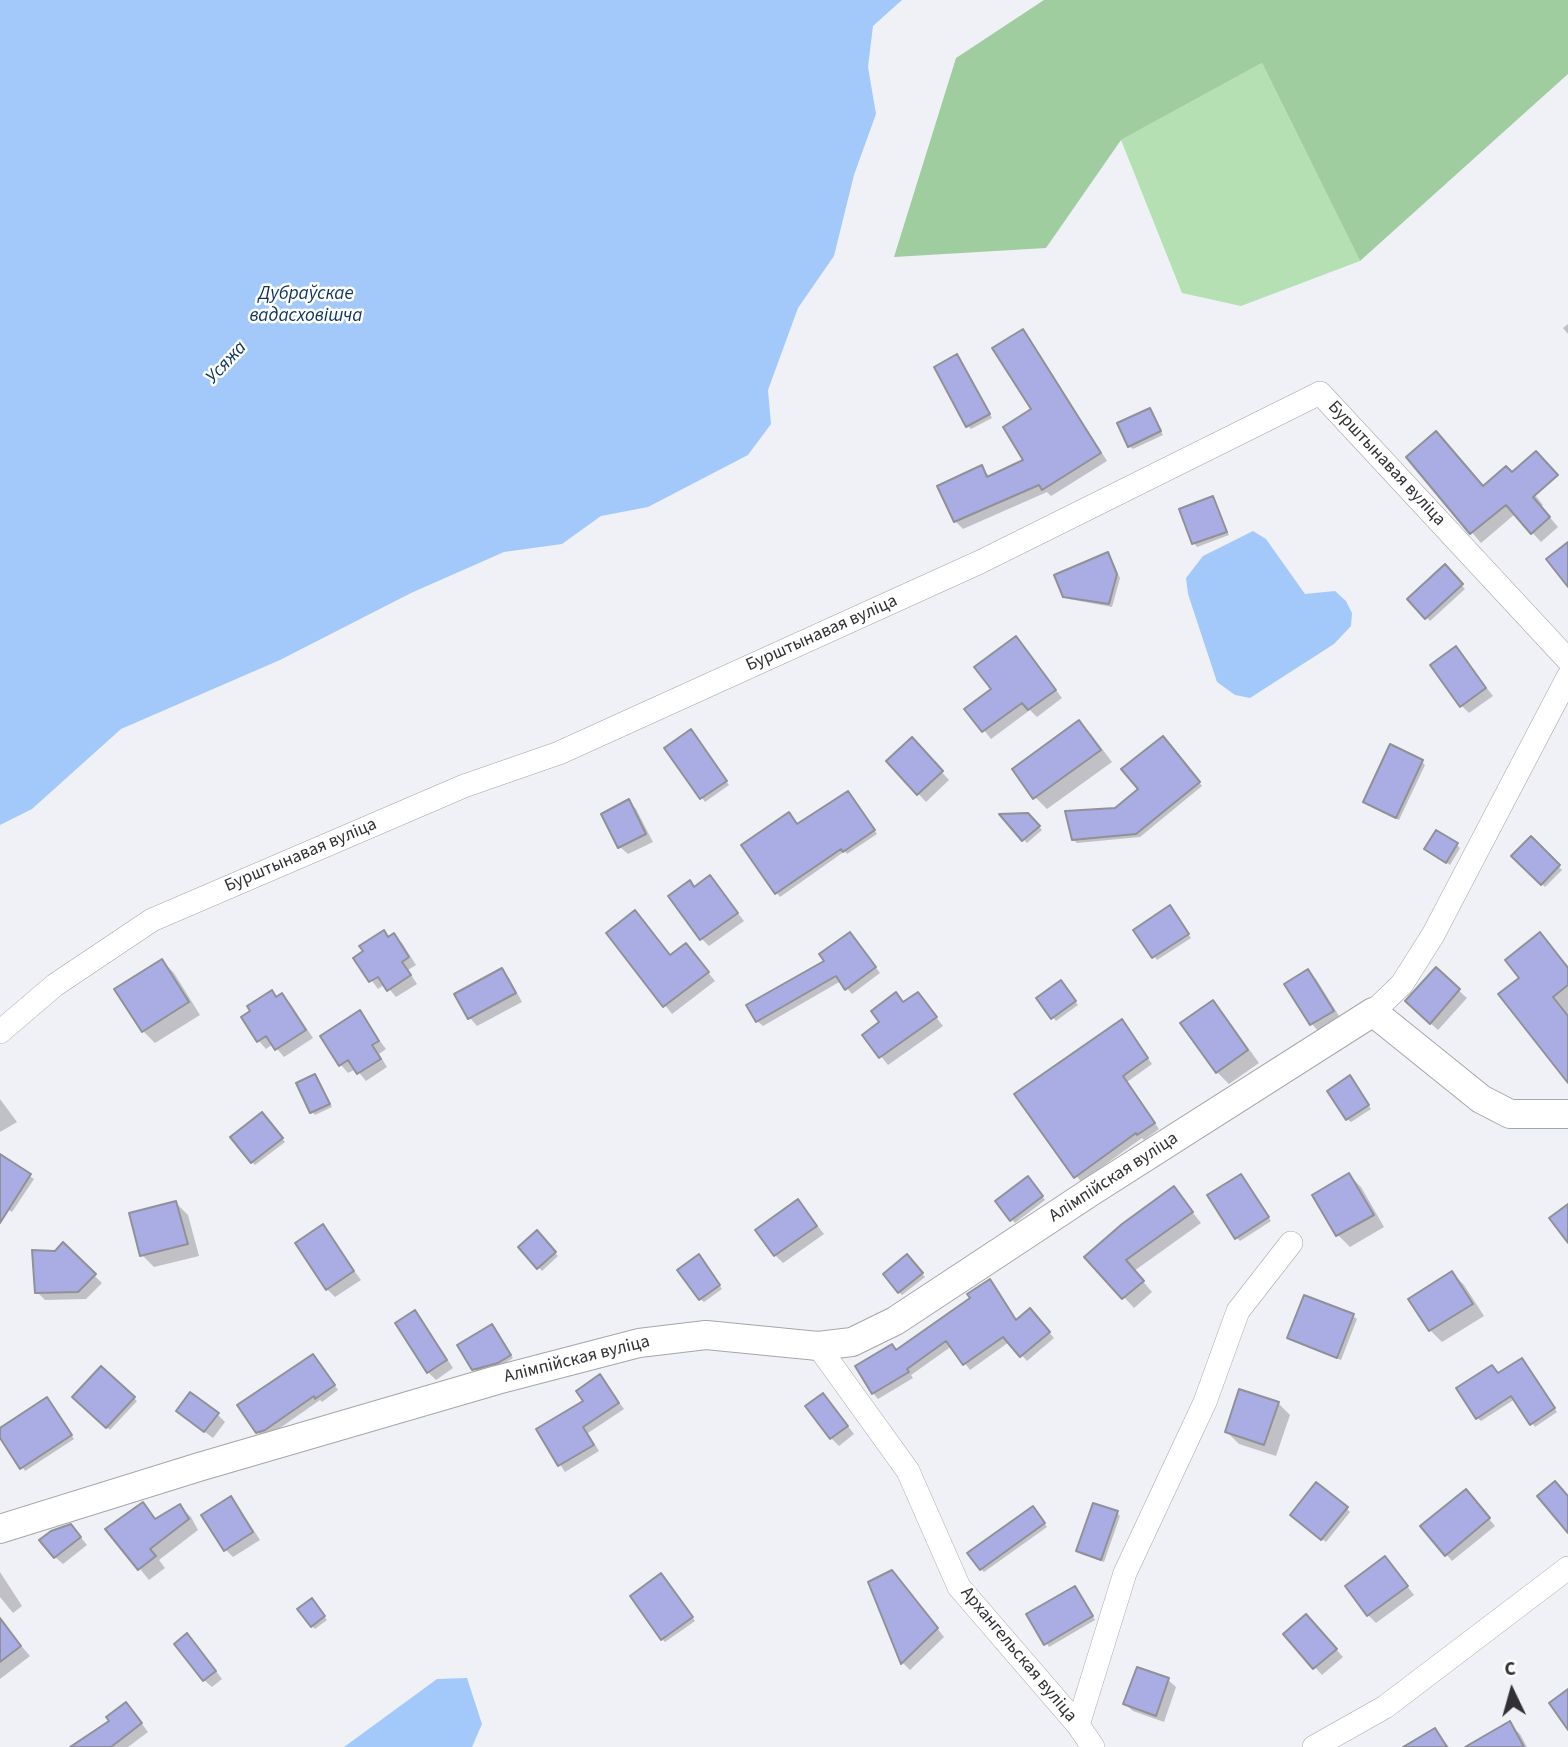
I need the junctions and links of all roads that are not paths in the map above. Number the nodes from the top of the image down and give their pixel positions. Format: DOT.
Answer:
graph roads {
  1 [pos="1568,660"];
  2 [pos="1568,677"];
  3 [pos="1373,1012"];
  4 [pos="0,1032"];
  5 [pos="1568,1114"];
  6 [pos="1291,1243"];
  7 [pos="818,1346"];
  8 [pos="0,1529"];
  9 [pos="1568,1568"];
  10 [pos="1078,1725"];
  11 [pos="1093,1747"];
  12 [pos="1314,1747"];
  1 -- 4 [label="street, Бурштынавая вуліца"];
  2 -- 3 [label="street"];
  3 -- 5 [label="street"];
  3 -- 7 [label="street, Алімпійская вуліца"];
  6 -- 10 [label="street"];
  7 -- 8 [label="street, Алімпійская вуліца"];
  7 -- 10 [label="street, Архангельская вуліца"];
  9 -- 12 [label="street"];
  10 -- 11 [label="street, Архангельская вуліца"];
}
